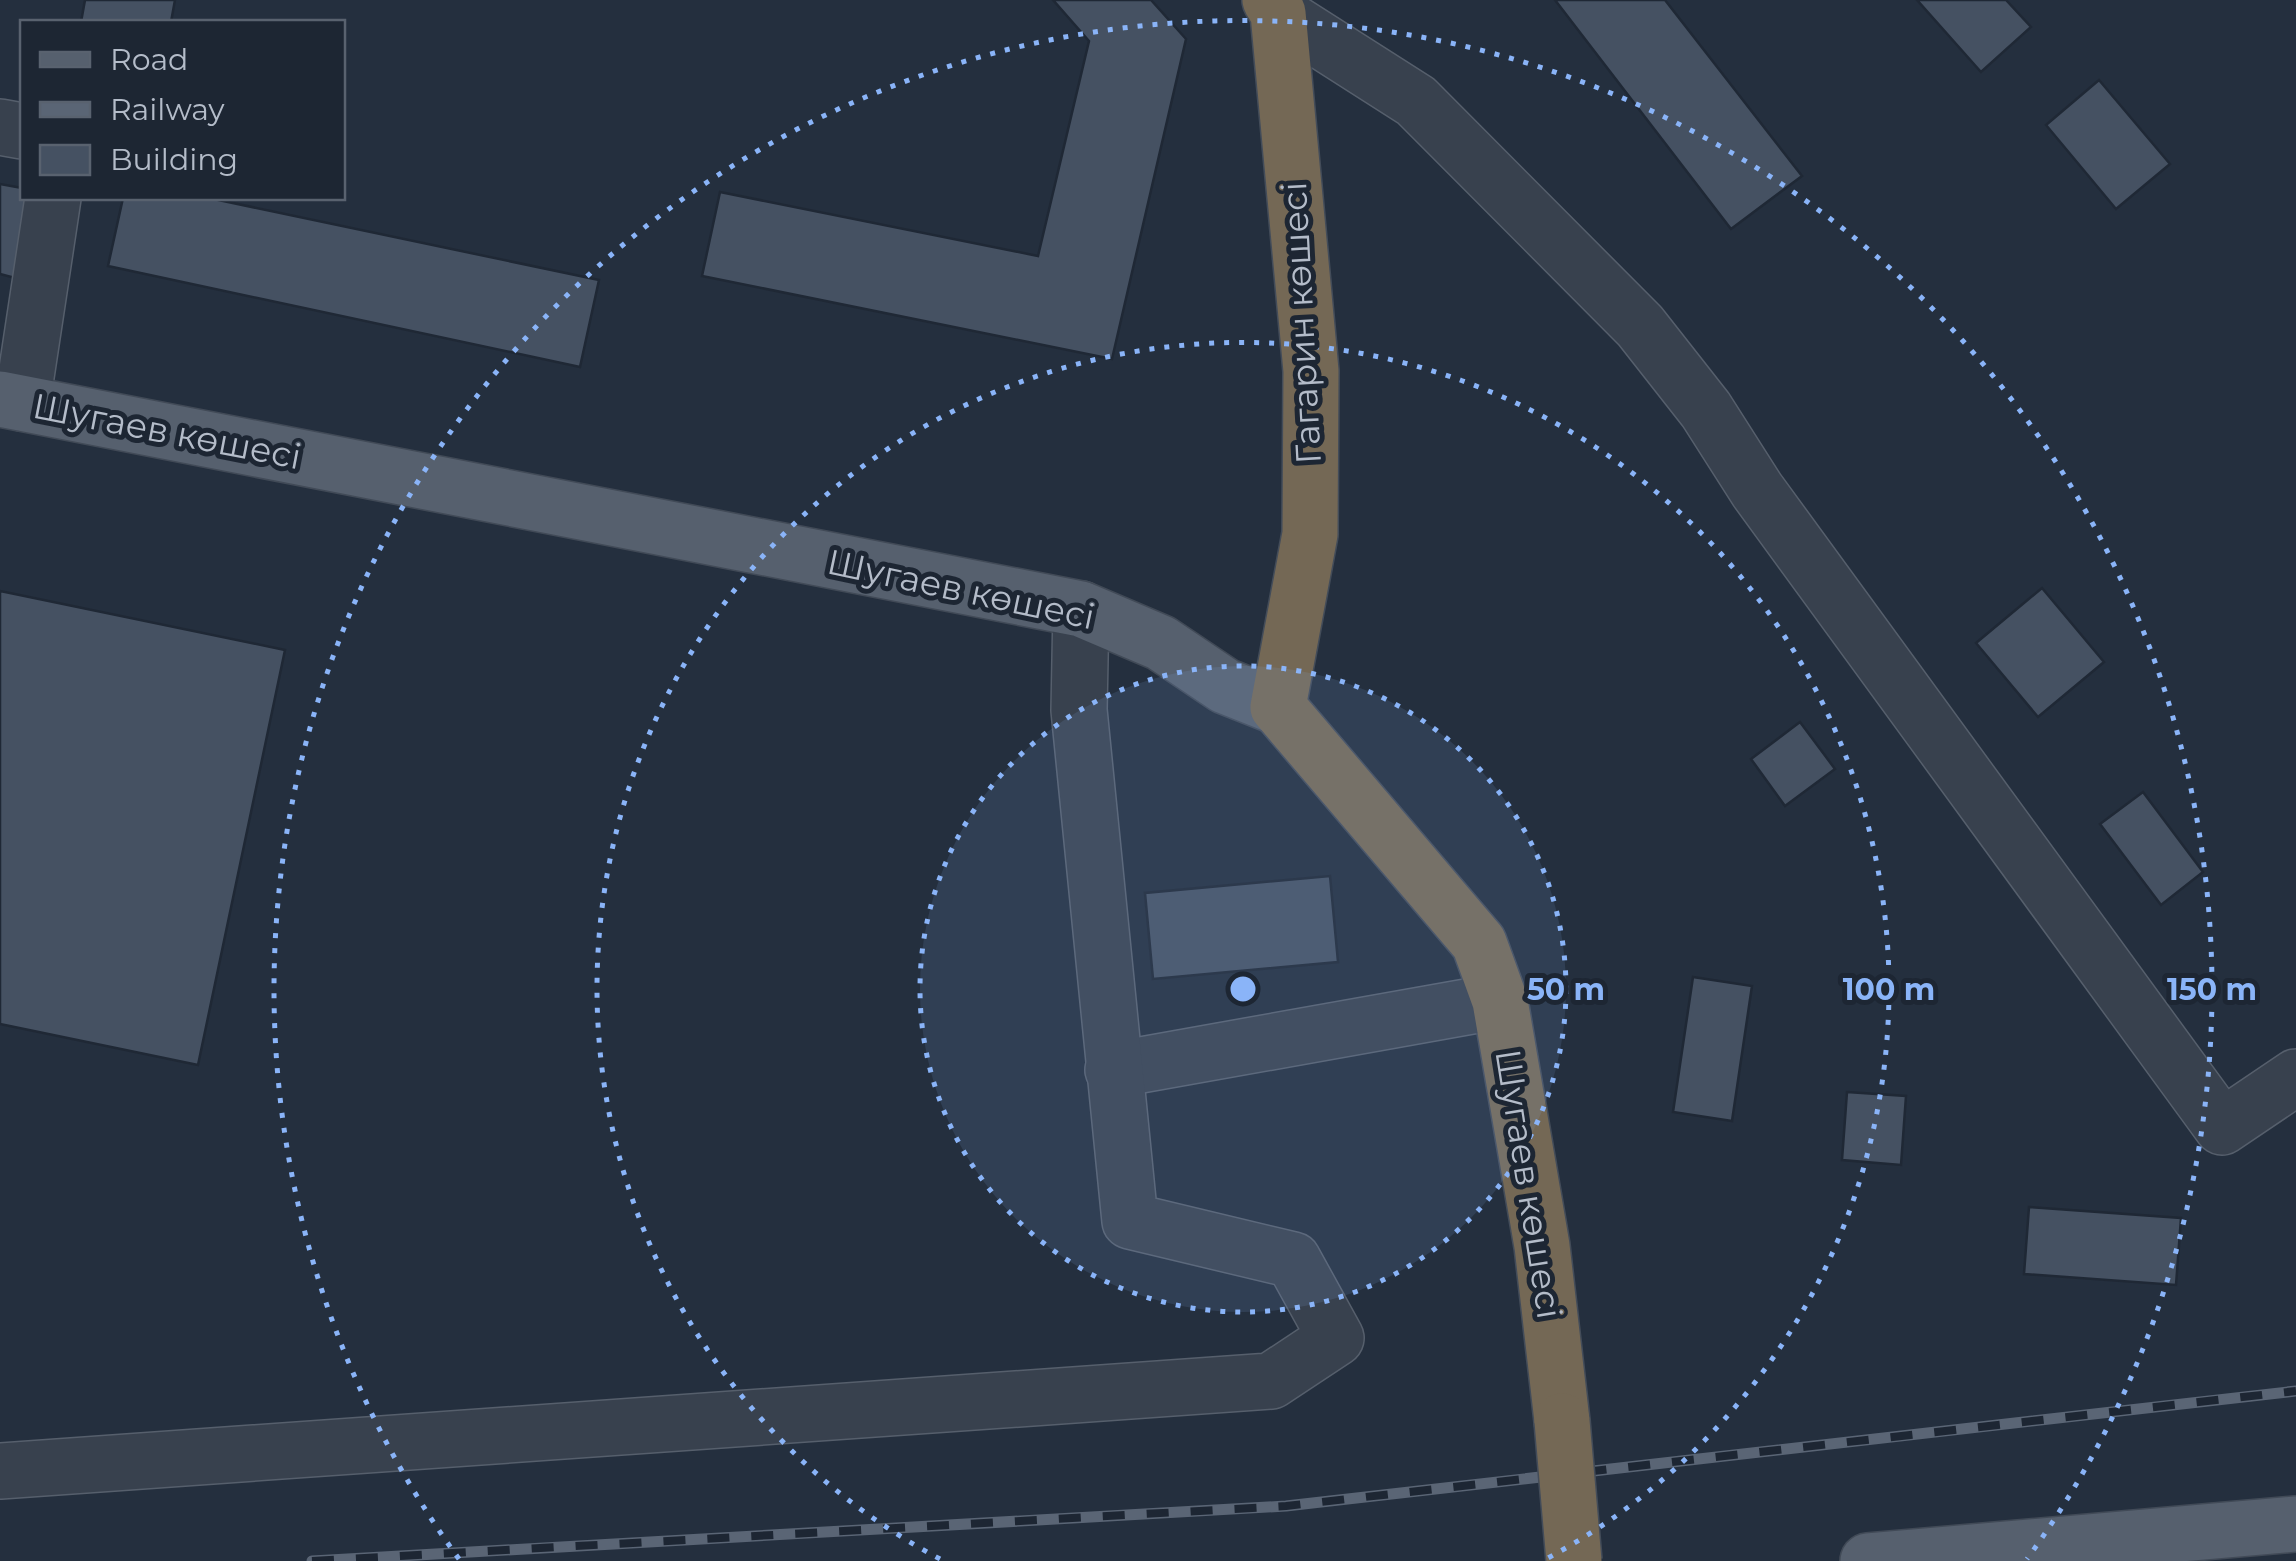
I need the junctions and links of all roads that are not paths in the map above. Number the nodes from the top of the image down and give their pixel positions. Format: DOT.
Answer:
graph roads {
  1 [pos="1274,6"];
  2 [pos="53,200"];
  3 [pos="11,401"];
  4 [pos="1081,609"];
  5 [pos="1278,707"];
  6 [pos="1500,1001"];
  7 [pos="1113,1070"];
  8 [pos="2296,1077"];
  9 [pos="0,1470"];
  10 [pos="2296,1524"];
  11 [pos="1574,1561"];
  12 [pos="1868,1561"];
  1 -- 5 [label="highway, Гагарин көшесі"];
  1 -- 8 [label="street"];
  2 -- 3 [label="street"];
  3 -- 4 [label="main road, Шугаев көшесі"];
  4 -- 5 [label="main road, Шугаев көшесі"];
  4 -- 7 [label="street"];
  5 -- 6 [label="highway, Шугаев көшесі"];
  6 -- 7 [label="street"];
  6 -- 11 [label="highway, Шугаев көшесі, bridge"];
  7 -- 9 [label="street"];
  10 -- 12 [label="main road"];
}
